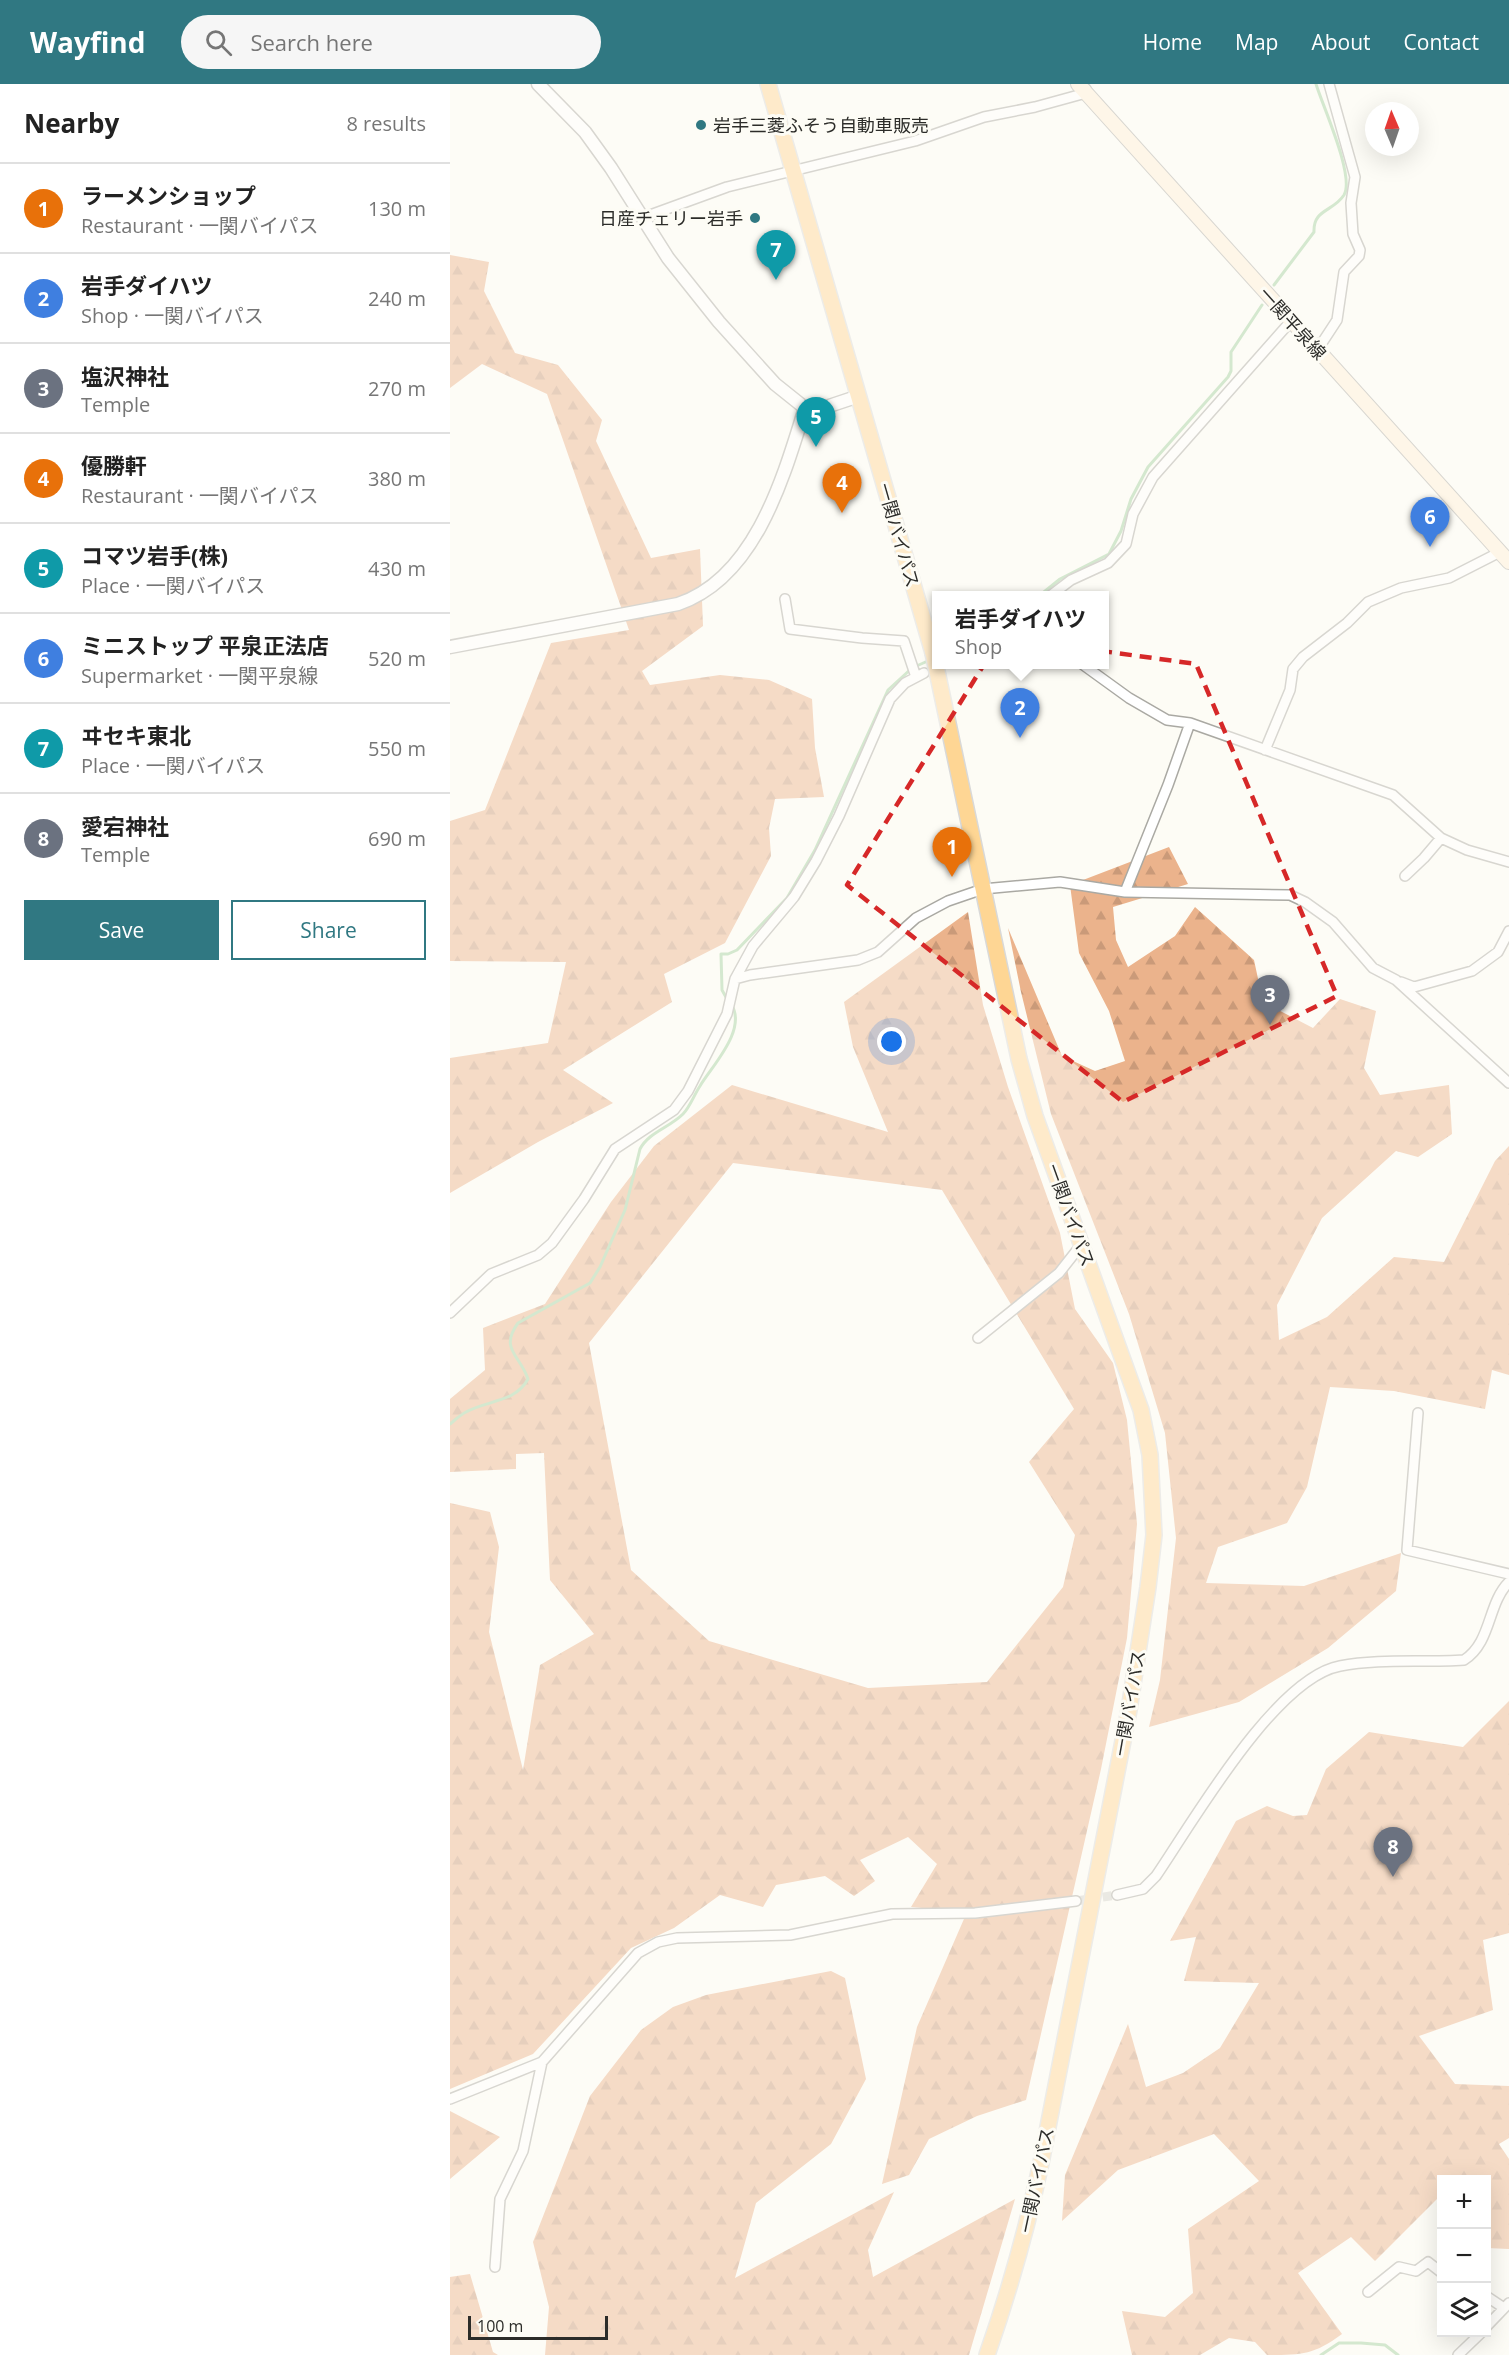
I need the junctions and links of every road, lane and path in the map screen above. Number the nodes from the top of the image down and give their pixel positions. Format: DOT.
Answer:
graph roads {
  1 [pos="538,84"];
  2 [pos="768,84"];
  3 [pos="1329,84"];
  4 [pos="1083,87"];
  5 [pos="794,172"];
  6 [pos="642,218"];
  7 [pos="1291,321"];
  8 [pos="1318,349"];
  9 [pos="859,396"];
  10 [pos="805,408"];
  11 [pos="1504,557"];
  12 [pos="1057,591"];
  13 [pos="785,599"];
  14 [pos="450,647"];
  15 [pos="932,650"];
  16 [pos="932,656"];
  17 [pos="1089,669"];
  18 [pos="926,675"];
  19 [pos="1190,723"];
  20 [pos="1265,750"];
  21 [pos="1441,838"];
  22 [pos="1509,862"];
  23 [pos="1405,876"];
  24 [pos="983,889"];
  25 [pos="1125,892"];
  26 [pos="1509,931"];
  27 [pos="735,979"];
  28 [pos="1396,980"];
  29 [pos="1509,1083"];
  30 [pos="1081,1245"];
  31 [pos="450,1313"];
  32 [pos="978,1338"];
  33 [pos="1418,1413"];
  34 [pos="1509,1574"];
  35 [pos="1509,1582"];
  36 [pos="1117,1895"];
  37 [pos="1076,1901"];
  38 [pos="542,2062"];
  39 [pos="450,2099"];
  40 [pos="495,2267"];
  41 [pos="1437,2269"];
  42 [pos="1368,2292"];
  43 [pos="1491,2298"];
  44 [pos="1506,2306"];
  45 [pos="1491,2322"];
  46 [pos="1477,2337"];
  47 [pos="987,2355"];
  48 [pos="1458,2355"];
  1 -- 6 [label="street"];
  2 -- 5 [label="highway, 一関バイパス"];
  3 -- 8 [label="street"];
  4 -- 5 [label="street"];
  4 -- 7 [label="main road, 一関平泉線"];
  5 -- 6 [label="street"];
  5 -- 9 [label="highway, 一関バイパス"];
  6 -- 10 [label="street"];
  7 -- 8 [label="main road, 一関平泉線"];
  7 -- 12 [label="street"];
  8 -- 11 [label="main road, 一関平泉線"];
  9 -- 10 [label="street"];
  9 -- 15 [label="highway, 一関バイパス, bridge"];
  10 -- 14 [label="street"];
  11 -- 20 [label="street"];
  13 -- 18 [label="street"];
  16 -- 18 [label="highway, 一関バイパス, bridge"];
  17 -- 19 [label="street"];
  18 -- 24 [label="highway, 一関バイパス"];
  18 -- 27 [label="street"];
  19 -- 20 [label="street"];
  19 -- 25 [label="street"];
  20 -- 21 [label="street"];
  21 -- 22 [label="street"];
  21 -- 23 [label="street"];
  24 -- 25 [label="street"];
  24 -- 27 [label="street"];
  24 -- 30 [label="highway, 一関バイパス"];
  25 -- 28 [label="street"];
  26 -- 28 [label="street"];
  27 -- 31 [label="street"];
  28 -- 29 [label="street"];
  30 -- 32 [label="street"];
  30 -- 47 [label="highway, 一関バイパス"];
  33 -- 34 [label="street"];
  35 -- 36 [label="street"];
  37 -- 38 [label="street"];
  38 -- 39 [label="street"];
  38 -- 40 [label="street"];
  41 -- 42 [label="street"];
  43 -- 44 [label="street"];
  44 -- 45 [label="street"];
  46 -- 48 [label="street"];
}
